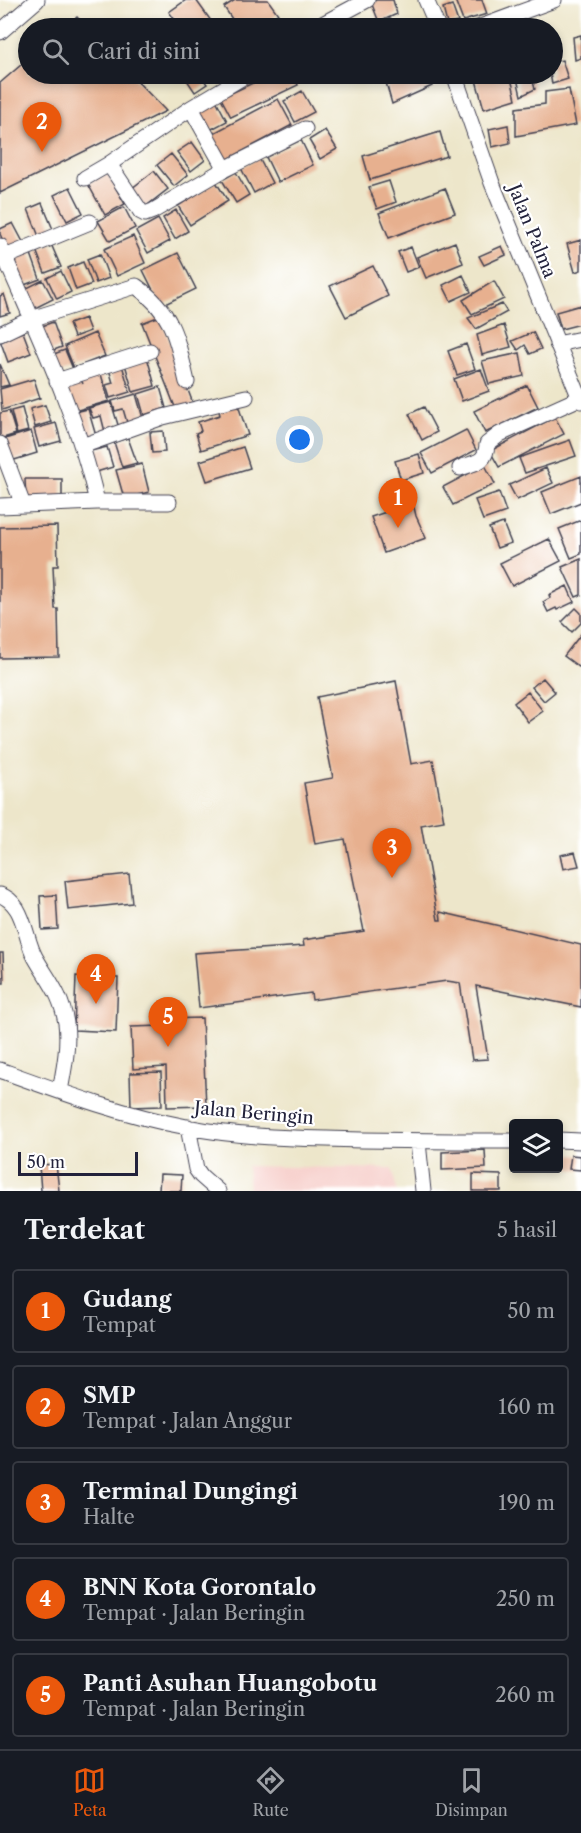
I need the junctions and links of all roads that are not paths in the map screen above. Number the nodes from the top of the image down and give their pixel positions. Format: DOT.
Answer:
graph roads {
  1 [pos="37,0"];
  2 [pos="367,0"];
  3 [pos="426,0"];
  4 [pos="554,0"];
  5 [pos="334,18"];
  6 [pos="434,18"];
  7 [pos="505,18"];
  8 [pos="0,32"];
  9 [pos="231,84"];
  10 [pos="457,84"];
  11 [pos="191,108"];
  12 [pos="305,129"];
  13 [pos="109,164"];
  14 [pos="225,169"];
  15 [pos="85,178"];
  16 [pos="90,222"];
  17 [pos="2,252"];
  18 [pos="31,320"];
  19 [pos="0,334"];
  20 [pos="581,339"];
  21 [pos="557,344"];
  22 [pos="150,351"];
  23 [pos="57,381"];
  24 [pos="187,382"];
  25 [pos="246,397"];
  26 [pos="580,399"];
  27 [pos="0,444"];
  28 [pos="82,446"];
  29 [pos="460,468"];
  30 [pos="97,502"];
  31 [pos="169,502"];
  32 [pos="23,505"];
  33 [pos="0,506"];
  34 [pos="0,895"];
  35 [pos="0,1070"];
  36 [pos="60,1091"];
  37 [pos="188,1127"];
  38 [pos="563,1140"];
  39 [pos="509,1141"];
  40 [pos="581,1141"];
  41 [pos="418,1142"];
  42 [pos="219,1191"];
  43 [pos="423,1191"];
  1 -- 8 [label="street"];
  2 -- 5 [label="street"];
  3 -- 6 [label="street"];
  4 -- 7 [label="street"];
  9 -- 11 [label="street"];
  10 -- 21 [label="street, Jalan Palma"];
  11 -- 13 [label="street"];
  11 -- 14 [label="street"];
  12 -- 14 [label="street"];
  13 -- 14 [label="street"];
  13 -- 15 [label="street"];
  16 -- 17 [label="street"];
  17 -- 18 [label="street"];
  18 -- 19 [label="street"];
  18 -- 23 [label="street"];
  18 -- 24 [label="street"];
  20 -- 21 [label="street"];
  21 -- 26 [label="street, Jalan Palma"];
  22 -- 23 [label="street"];
  23 -- 28 [label="street"];
  25 -- 28 [label="street"];
  26 -- 29 [label="street"];
  27 -- 32 [label="street"];
  28 -- 30 [label="street"];
  30 -- 31 [label="street"];
  30 -- 32 [label="street"];
  32 -- 33 [label="street"];
  34 -- 36 [label="street"];
  35 -- 36 [label="street, Jalan Beringin"];
  36 -- 37 [label="street, Jalan Beringin"];
  37 -- 41 [label="street, Jalan Beringin"];
  37 -- 42 [label="street"];
  38 -- 40 [label="street"];
  39 -- 41 [label="street, Jalan Beringin"];
  41 -- 43 [label="street"];
}
